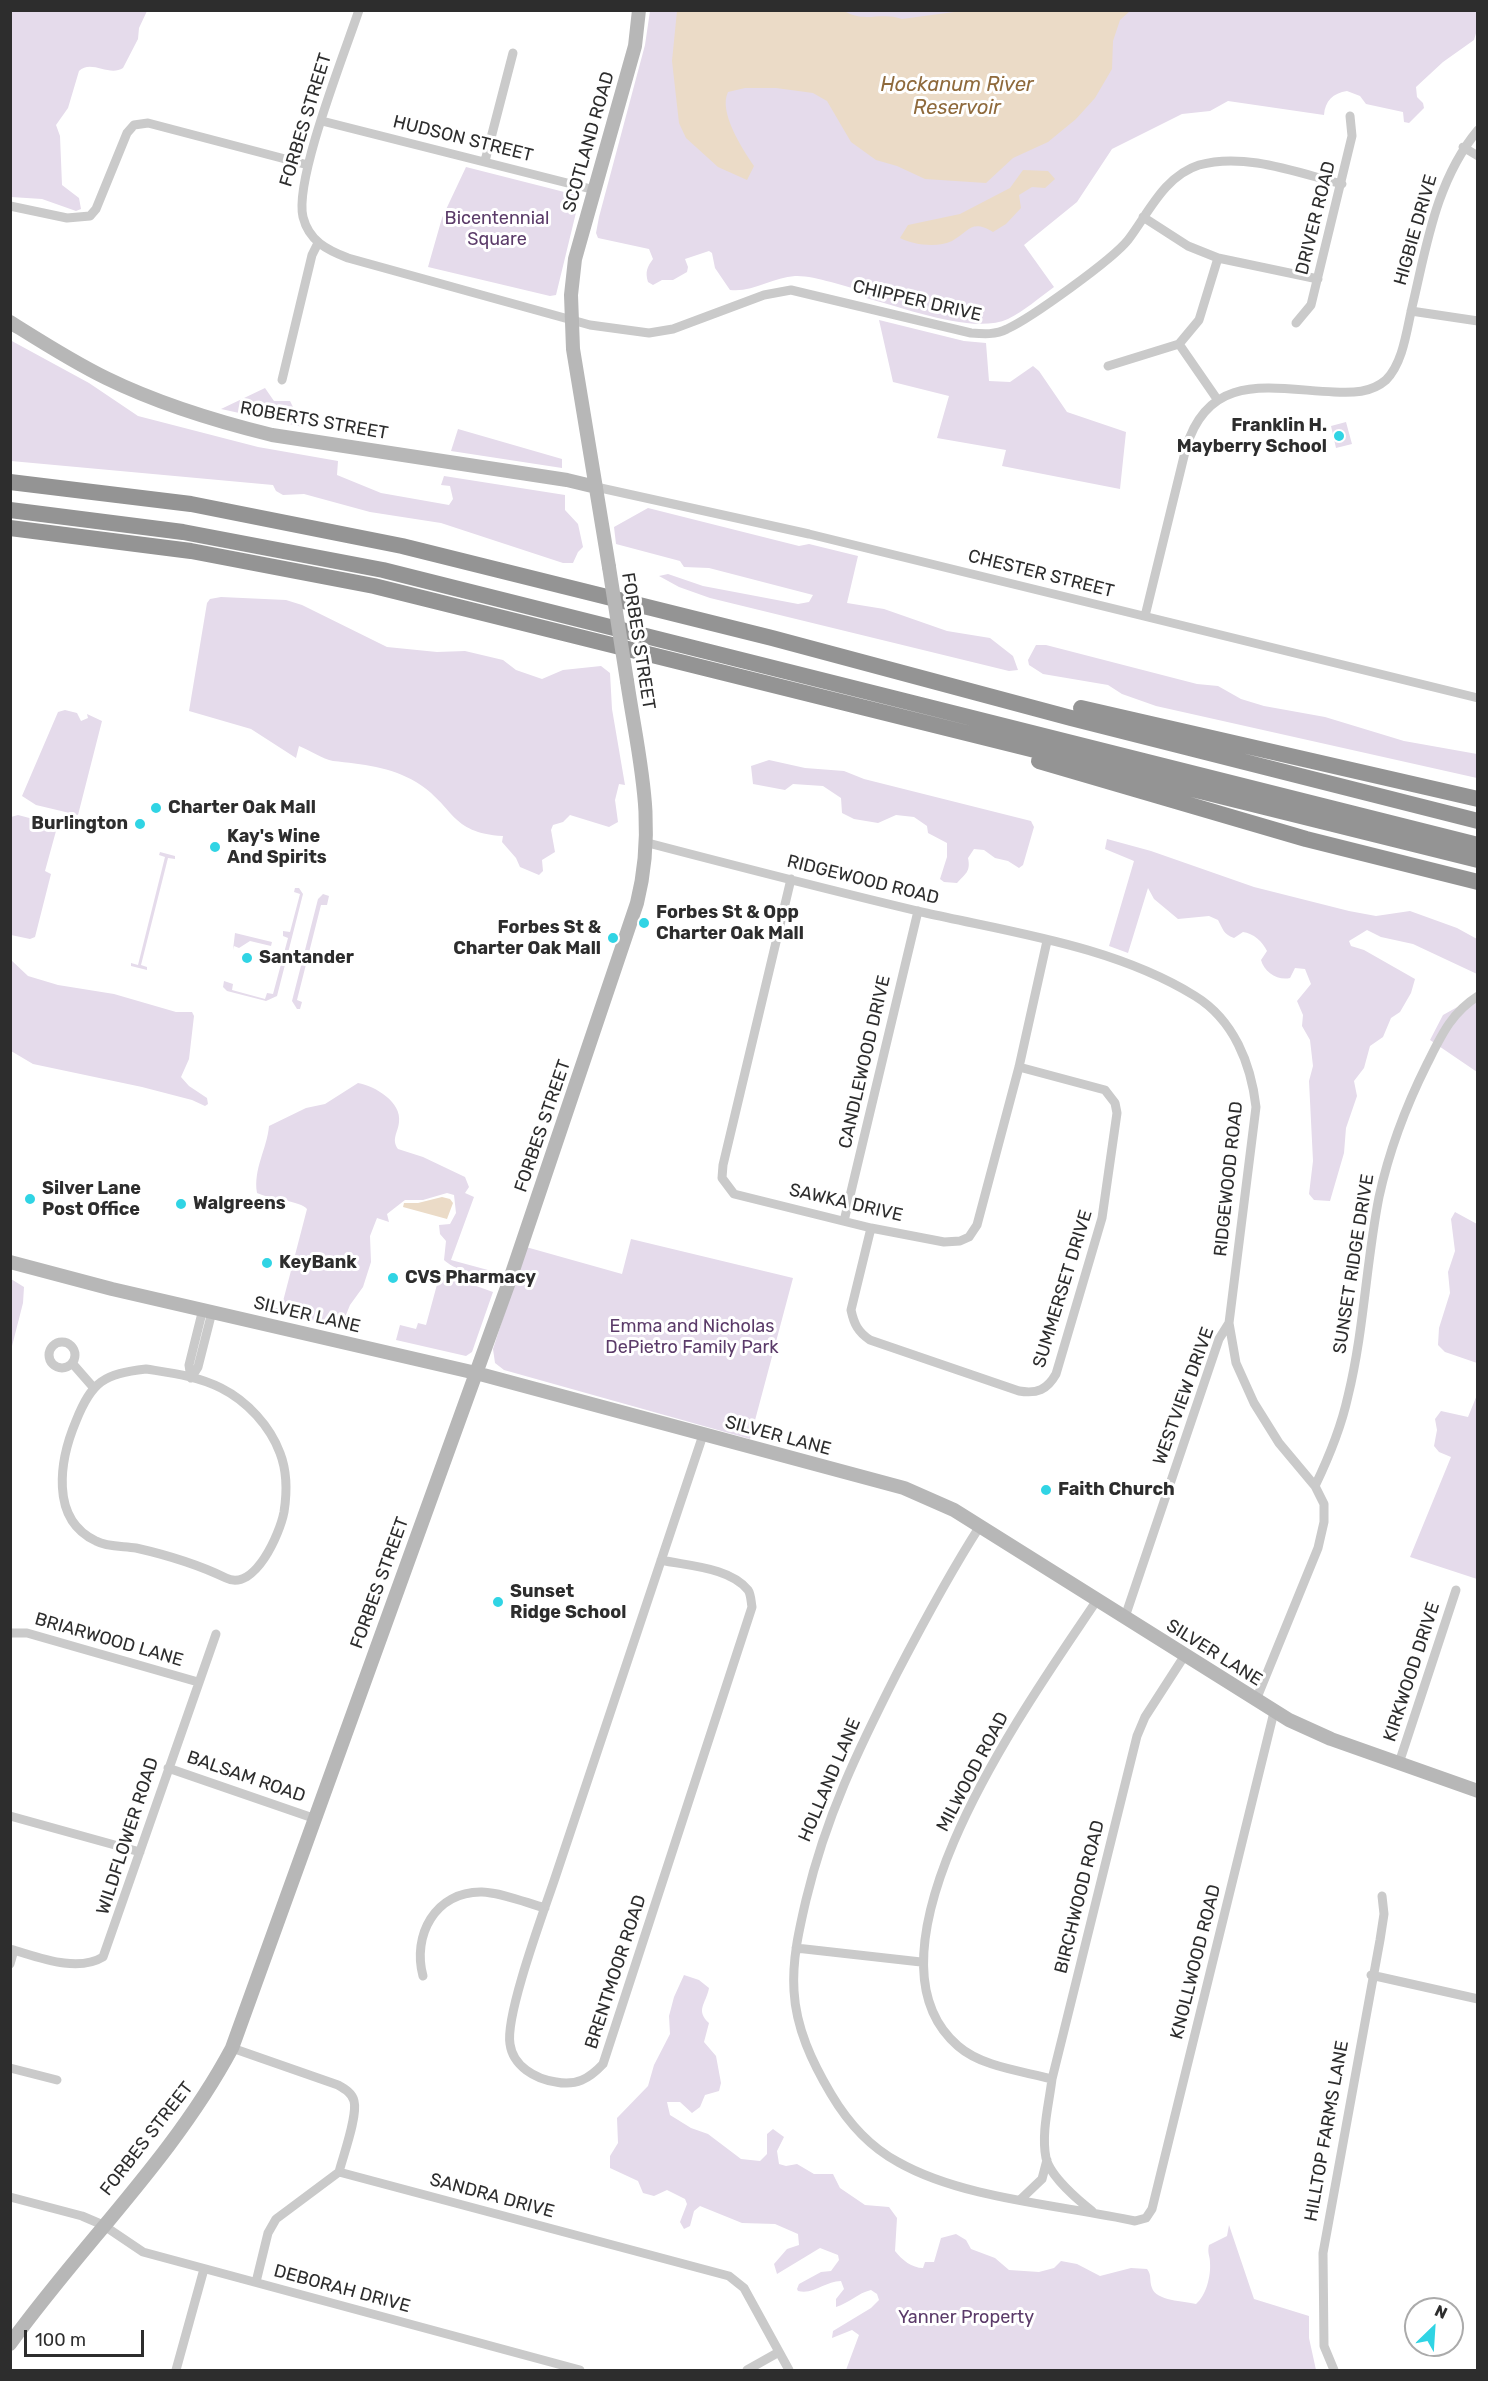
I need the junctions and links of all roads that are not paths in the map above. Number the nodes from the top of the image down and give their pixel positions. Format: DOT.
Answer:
graph roads {
  1 [pos="359,10"];
  2 [pos="639,10"];
  3 [pos="513,53"];
  4 [pos="1350,116"];
  5 [pos="322,121"];
  6 [pos="1478,130"];
  7 [pos="1463,147"];
  8 [pos="1478,156"];
  9 [pos="485,161"];
  10 [pos="308,165"];
  11 [pos="1342,184"];
  12 [pos="595,190"];
  13 [pos="10,206"];
  14 [pos="1143,217"];
  15 [pos="318,243"];
  16 [pos="1218,258"];
  17 [pos="1318,279"];
  18 [pos="1410,311"];
  19 [pos="571,319"];
  20 [pos="1478,321"];
  21 [pos="10,322"];
  22 [pos="1296,323"];
  23 [pos="1179,344"];
  24 [pos="1108,366"];
  25 [pos="282,381"];
  26 [pos="1217,399"];
  27 [pos="10,482"];
  28 [pos="596,487"];
  29 [pos="10,501"];
  30 [pos="10,510"];
  31 [pos="10,528"];
  32 [pos="1145,616"];
  33 [pos="1478,698"];
  34 [pos="1020,704"];
  35 [pos="1042,710"];
  36 [pos="978,734"];
  37 [pos="1335,798"];
  38 [pos="1478,800"];
  39 [pos="1478,821"];
  40 [pos="1478,834"];
  41 [pos="648,843"];
  42 [pos="1478,845"];
  43 [pos="1478,860"];
  44 [pos="791,879"];
  45 [pos="1478,882"];
  46 [pos="918,911"];
  47 [pos="1047,941"];
  48 [pos="1478,996"];
  49 [pos="1019,1066"];
  50 [pos="844,1221"];
  51 [pos="871,1228"];
  52 [pos="10,1262"];
  53 [pos="208,1311"];
  54 [pos="1229,1323"];
  55 [pos="72,1363"];
  56 [pos="476,1373"];
  57 [pos="191,1378"];
  58 [pos="93,1387"];
  59 [pos="703,1435"];
  60 [pos="1316,1486"];
  61 [pos="980,1526"];
  62 [pos="660,1560"];
  63 [pos="1456,1590"];
  64 [pos="1097,1600"];
  65 [pos="1125,1617"];
  66 [pos="10,1633"];
  67 [pos="216,1634"];
  68 [pos="1185,1656"];
  69 [pos="198,1682"];
  70 [pos="1256,1700"];
  71 [pos="1274,1712"];
  72 [pos="1399,1763"];
  73 [pos="168,1768"];
  74 [pos="1478,1791"];
  75 [pos="10,1816"];
  76 [pos="313,1818"];
  77 [pos="140,1852"];
  78 [pos="1382,1896"];
  79 [pos="545,1908"];
  80 [pos="795,1948"];
  81 [pos="12,1949"];
  82 [pos="921,1962"];
  83 [pos="10,1964"];
  84 [pos="1371,1975"];
  85 [pos="423,1976"];
  86 [pos="1478,2000"];
  87 [pos="232,2048"];
  88 [pos="10,2068"];
  89 [pos="1052,2079"];
  90 [pos="57,2080"];
  91 [pos="1047,2160"];
  92 [pos="339,2172"];
  93 [pos="10,2197"];
  94 [pos="1021,2199"];
  95 [pos="1092,2212"];
  96 [pos="103,2225"];
  97 [pos="204,2269"];
  98 [pos="256,2282"];
  99 [pos="10,2344"];
  100 [pos="779,2352"];
  101 [pos="176,2370"];
  102 [pos="580,2370"];
  103 [pos="747,2370"];
  104 [pos="789,2370"];
  105 [pos="1334,2370"];
  1 -- 5 [label="street, FORBES STREET"];
  2 -- 12 [label="main road, SCOTLAND ROAD"];
  3 -- 9 [label="street"];
  4 -- 11 [label="street, DRIVER ROAD"];
  5 -- 9 [label="street, HUDSON STREET"];
  5 -- 10 [label="street, FORBES STREET"];
  6 -- 7 [label="street, HIGBIE DRIVE"];
  7 -- 8 [label="street"];
  7 -- 18 [label="street, HIGBIE DRIVE"];
  9 -- 12 [label="street, HUDSON STREET"];
  10 -- 13 [label="street"];
  10 -- 15 [label="street, FORBES STREET"];
  11 -- 14 [label="street, CHIPPER DRIVE"];
  11 -- 17 [label="street, DRIVER ROAD"];
  12 -- 19 [label="main road, SCOTLAND ROAD"];
  14 -- 16 [label="street"];
  14 -- 19 [label="street, CHIPPER DRIVE"];
  15 -- 19 [label="street"];
  15 -- 25 [label="street"];
  16 -- 17 [label="street"];
  16 -- 23 [label="street"];
  17 -- 22 [label="street, DRIVER ROAD"];
  18 -- 20 [label="street"];
  18 -- 26 [label="street, HIGBIE DRIVE"];
  19 -- 28 [label="main road, FORBES STREET"];
  21 -- 28 [label="main road, ROBERTS STREET"];
  23 -- 24 [label="street"];
  23 -- 26 [label="street"];
  26 -- 32 [label="street"];
  27 -- 34 [label="highway"];
  28 -- 32 [label="street, CHESTER STREET"];
  28 -- 41 [label="main road, FORBES STREET, bridge"];
  29 -- 37 [label="highway"];
  30 -- 42 [label="highway"];
  31 -- 36 [label="highway"];
  32 -- 33 [label="street, CHESTER STREET"];
  34 -- 35 [label="highway"];
  34 -- 38 [label="highway"];
  35 -- 37 [label="highway"];
  35 -- 39 [label="highway"];
  36 -- 43 [label="highway"];
  36 -- 45 [label="highway"];
  37 -- 40 [label="highway"];
  41 -- 44 [label="street, RIDGEWOOD ROAD"];
  41 -- 56 [label="main road, FORBES STREET"];
  44 -- 46 [label="street, RIDGEWOOD ROAD"];
  44 -- 50 [label="street, SAWKA DRIVE"];
  46 -- 47 [label="street, RIDGEWOOD ROAD"];
  46 -- 50 [label="street, CANDLEWOOD DRIVE"];
  47 -- 49 [label="street, SAWKA DRIVE"];
  47 -- 54 [label="street, RIDGEWOOD ROAD"];
  48 -- 60 [label="street, SUNSET RIDGE DRIVE"];
  49 -- 51 [label="street, SAWKA DRIVE"];
  49 -- 51 [label="street, SUMMERSET DRIVE"];
  50 -- 51 [label="street, SAWKA DRIVE"];
  52 -- 53 [label="main road, SILVER LANE"];
  53 -- 56 [label="main road, SILVER LANE"];
  53 -- 57 [label="street"];
  54 -- 60 [label="street, RIDGEWOOD ROAD"];
  54 -- 65 [label="street, WESTVIEW DRIVE"];
  55 -- 58 [label="street"];
  56 -- 59 [label="main road, SILVER LANE"];
  56 -- 76 [label="main road, FORBES STREET"];
  57 -- 58 [label="street"];
  57 -- 58 [label="street"];
  59 -- 61 [label="main road, SILVER LANE"];
  59 -- 62 [label="street, BRENTMOOR ROAD"];
  60 -- 70 [label="street, RIDGEWOOD ROAD"];
  61 -- 64 [label="main road, SILVER LANE"];
  61 -- 80 [label="street, HOLLAND LANE"];
  62 -- 79 [label="street, BRENTMOOR ROAD"];
  62 -- 79 [label="street, BRENTMOOR ROAD"];
  63 -- 72 [label="street, KIRKWOOD DRIVE"];
  64 -- 65 [label="main road, SILVER LANE"];
  64 -- 82 [label="street, MILWOOD ROAD"];
  65 -- 68 [label="main road, SILVER LANE"];
  66 -- 69 [label="street, BRIARWOOD LANE"];
  67 -- 69 [label="street, WILDFLOWER ROAD"];
  68 -- 70 [label="main road, SILVER LANE"];
  68 -- 89 [label="street, BIRCHWOOD ROAD"];
  69 -- 73 [label="street, WILDFLOWER ROAD"];
  70 -- 71 [label="main road, SILVER LANE"];
  71 -- 72 [label="main road, SILVER LANE"];
  71 -- 95 [label="street, KNOLLWOOD ROAD"];
  72 -- 74 [label="main road, SILVER LANE"];
  73 -- 76 [label="street, BALSAM ROAD"];
  73 -- 77 [label="street, WILDFLOWER ROAD"];
  75 -- 77 [label="street"];
  76 -- 87 [label="main road, FORBES STREET"];
  77 -- 81 [label="street, WILDFLOWER ROAD"];
  78 -- 84 [label="street, HILLTOP FARMS LANE"];
  79 -- 85 [label="street"];
  80 -- 82 [label="street"];
  80 -- 94 [label="street, HOLLAND LANE"];
  81 -- 83 [label="street"];
  82 -- 89 [label="street, MILWOOD ROAD"];
  84 -- 86 [label="street"];
  84 -- 105 [label="street, HILLTOP FARMS LANE"];
  87 -- 92 [label="street"];
  87 -- 96 [label="main road, FORBES STREET"];
  88 -- 90 [label="street"];
  89 -- 91 [label="street, BIRCHWOOD ROAD"];
  91 -- 94 [label="street, BIRCHWOOD ROAD"];
  91 -- 95 [label="street"];
  92 -- 98 [label="street"];
  92 -- 100 [label="street, SANDRA DRIVE"];
  93 -- 96 [label="street, DEBORAH DRIVE"];
  94 -- 95 [label="street, HOLLAND LANE"];
  96 -- 97 [label="street, DEBORAH DRIVE"];
  96 -- 99 [label="main road, FORBES STREET"];
  97 -- 98 [label="street, DEBORAH DRIVE"];
  97 -- 101 [label="street"];
  98 -- 102 [label="street, DEBORAH DRIVE"];
  100 -- 103 [label="street"];
  100 -- 104 [label="street, SANDRA DRIVE"];
}
